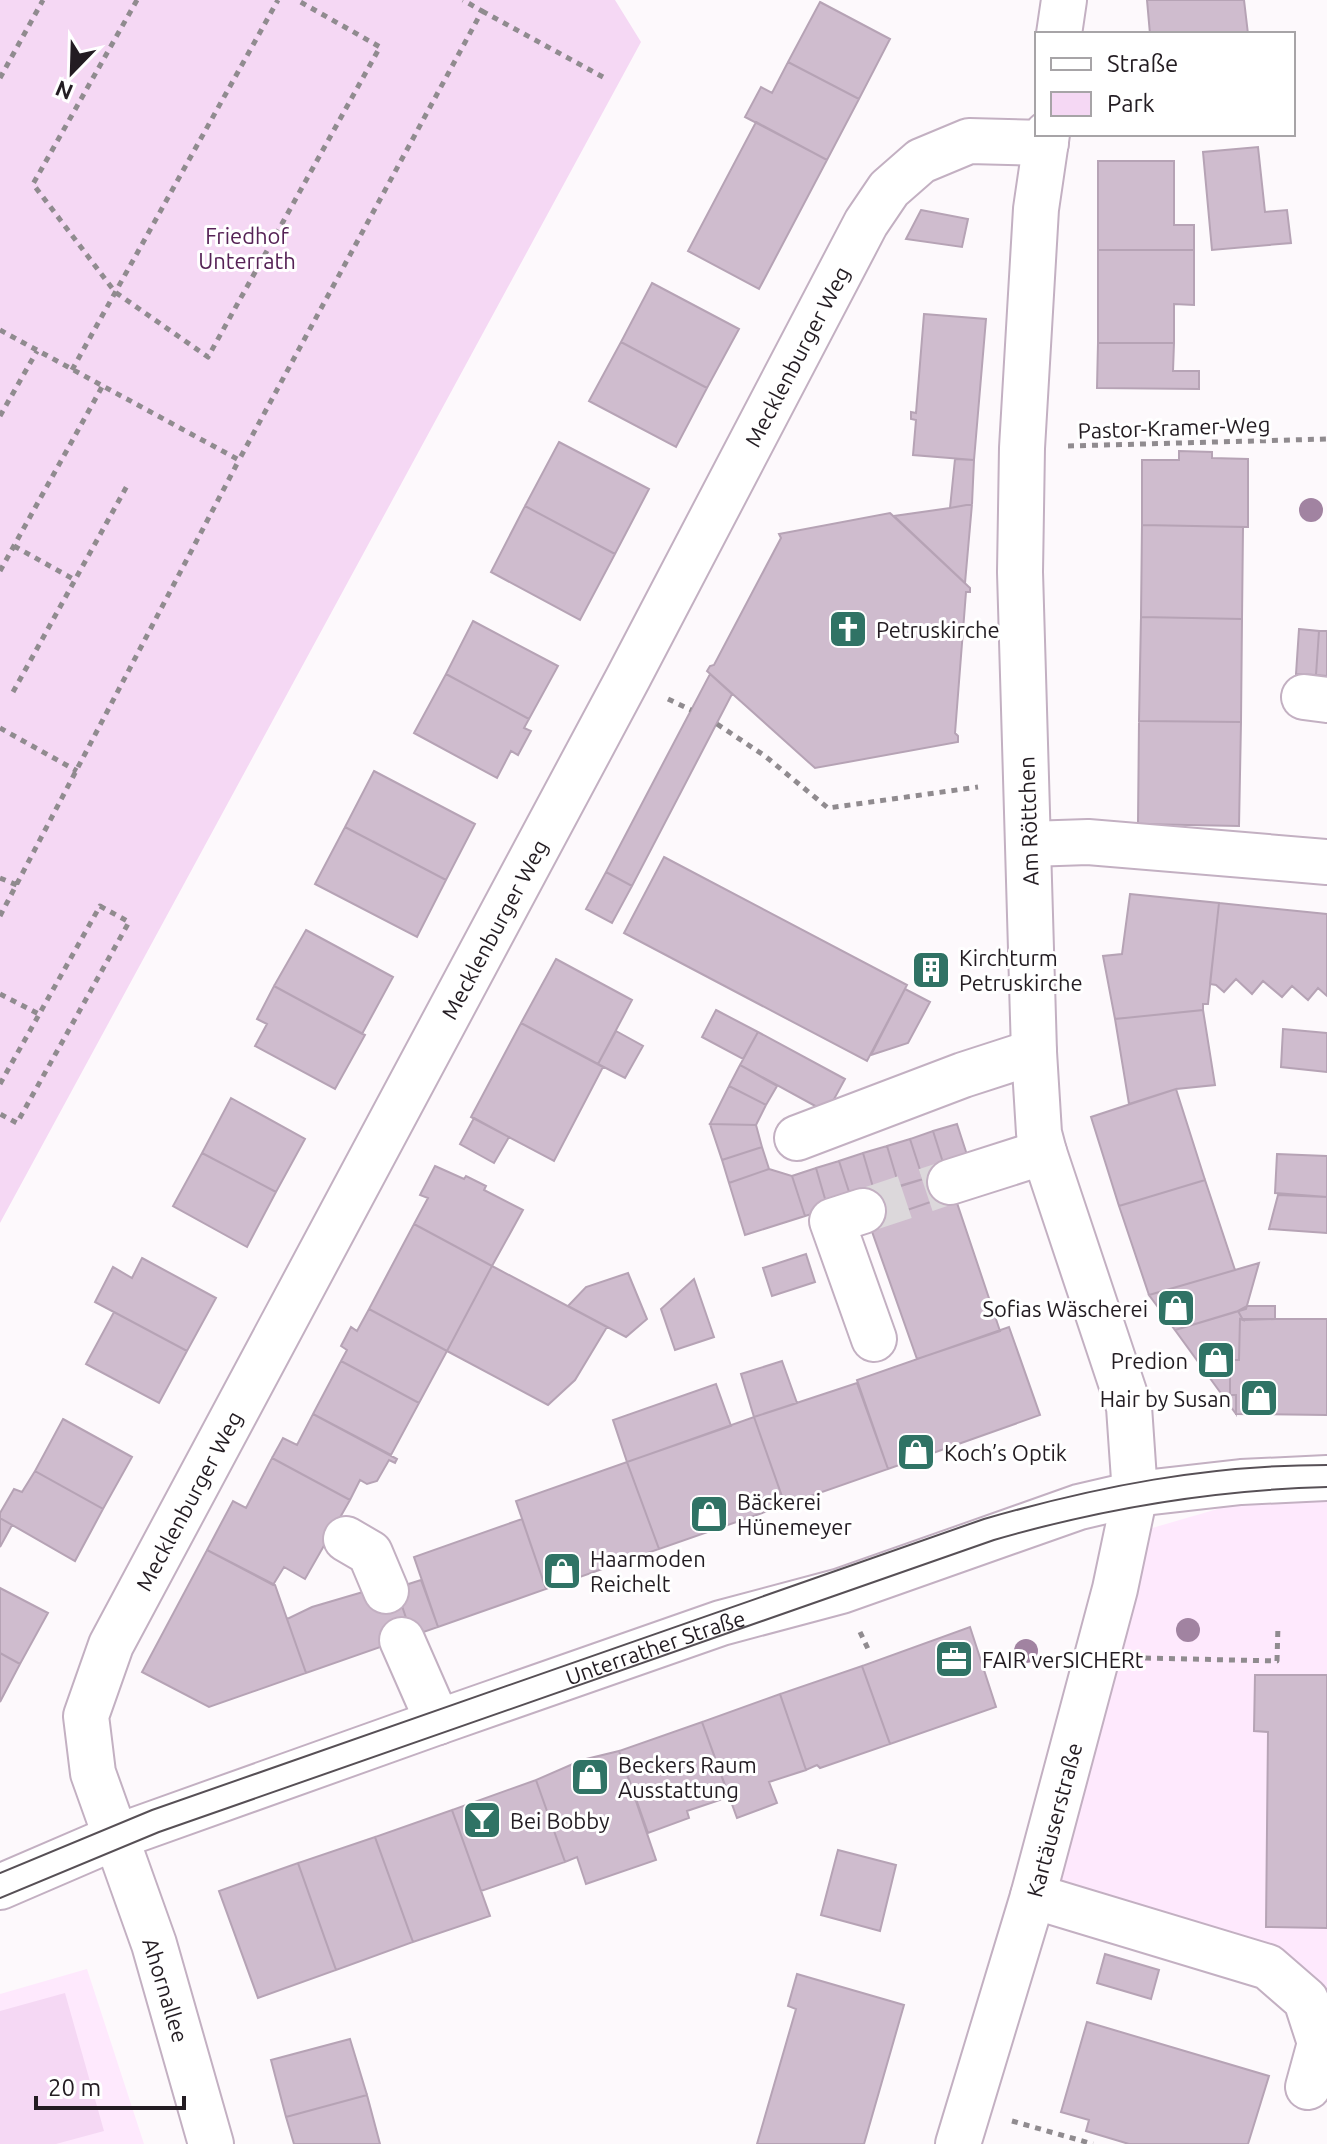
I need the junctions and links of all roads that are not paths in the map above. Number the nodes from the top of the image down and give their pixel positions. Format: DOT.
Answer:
graph roads {
  1 [pos="1064,0"];
  2 [pos="1059,32"];
  3 [pos="1046,138"];
  4 [pos="1029,844"];
  5 [pos="1327,862"];
  6 [pos="1034,1052"];
  7 [pos="797,1138"];
  8 [pos="1044,1152"];
  9 [pos="950,1182"];
  10 [pos="863,1211"];
  11 [pos="874,1339"];
  12 [pos="1327,1478"];
  13 [pos="1135,1494"];
  14 [pos="346,1539"];
  15 [pos="386,1591"];
  16 [pos="402,1640"];
  17 [pos="438,1722"];
  18 [pos="116,1837"];
  19 [pos="0,1887"];
  20 [pos="1033,1896"];
  21 [pos="1308,2087"];
  22 [pos="964,2126"];
  23 [pos="211,2144"];
  1 -- 2 [label="street"];
  3 -- 4 [label="street, Am Röttchen"];
  3 -- 18 [label="street, Mecklenburger Weg"];
  4 -- 5 [label="street"];
  4 -- 6 [label="street, Am Röttchen"];
  6 -- 7 [label="street"];
  6 -- 8 [label="street, Am Röttchen"];
  8 -- 9 [label="street"];
  8 -- 13 [label="street, Am Röttchen"];
  10 -- 11 [label="street"];
  12 -- 13 [label="street, Unterrather Straße"];
  13 -- 17 [label="street, Unterrather Straße"];
  13 -- 20 [label="street, Kartäuserstraße"];
  14 -- 15 [label="street"];
  16 -- 17 [label="street"];
  17 -- 18 [label="street, Unterrather Straße"];
  18 -- 19 [label="street, Unterrather Straße"];
  18 -- 23 [label="street, Ahornallee"];
  20 -- 21 [label="street"];
  20 -- 22 [label="street, Kartäuserstraße"];
}
